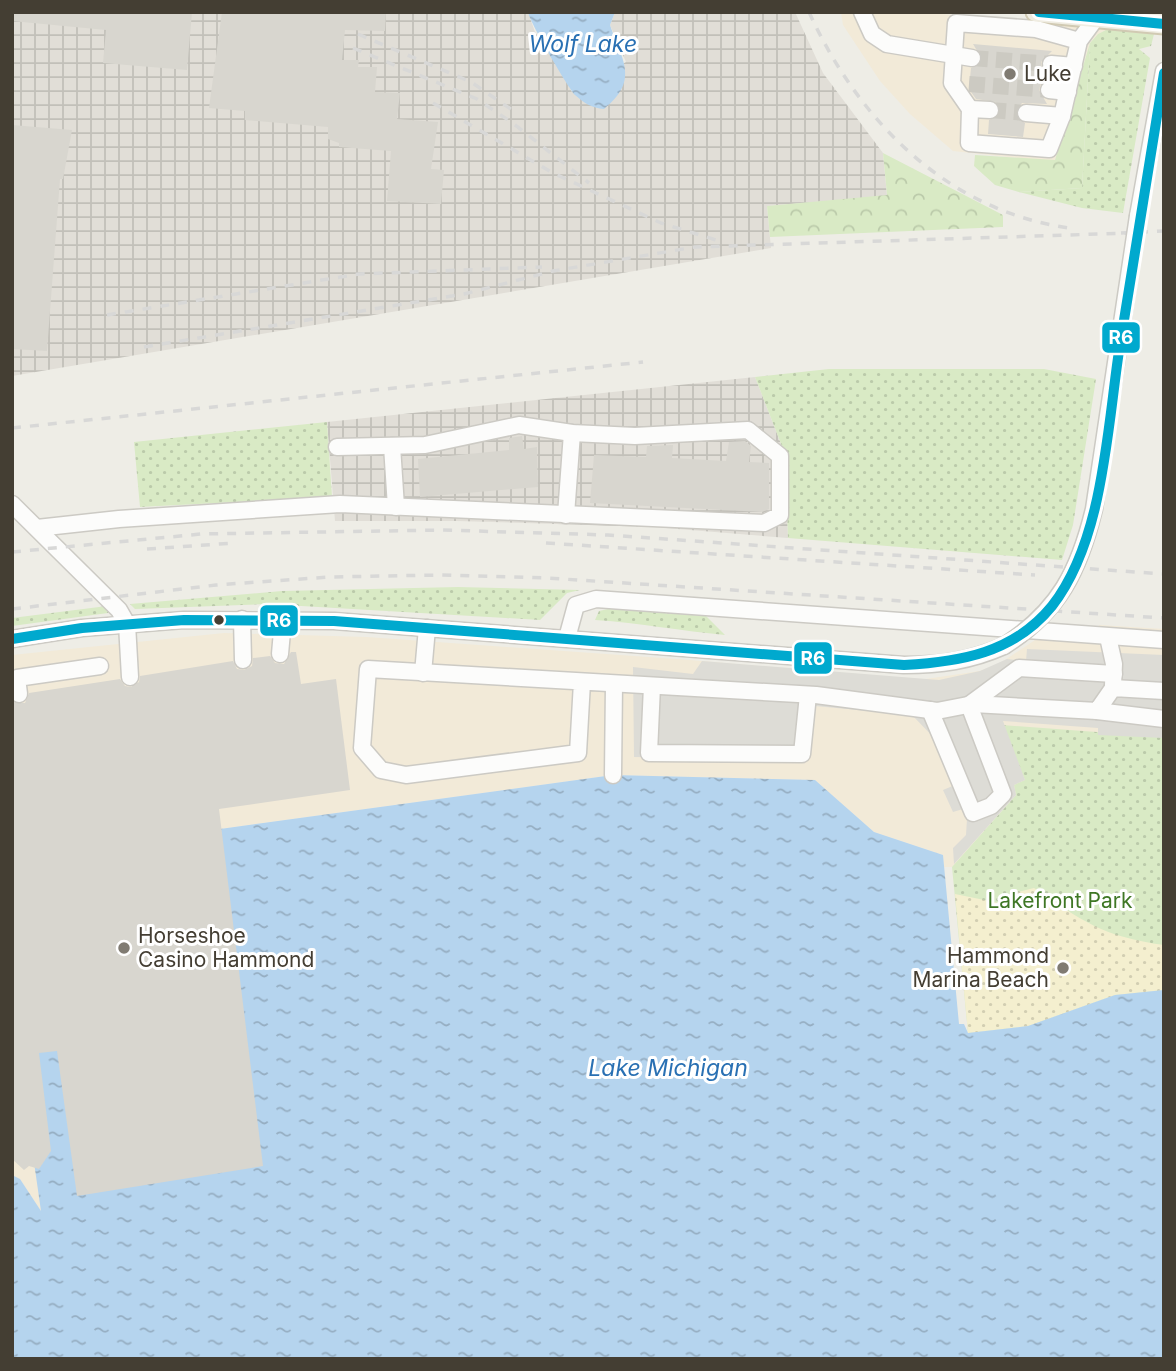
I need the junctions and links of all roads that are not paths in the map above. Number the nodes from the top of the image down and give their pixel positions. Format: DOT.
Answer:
graph roads {
  1 [pos="862,12"];
  2 [pos="1036,12"];
  3 [pos="1096,18"];
  4 [pos="1164,24"];
  5 [pos="1079,41"];
  6 [pos="954,56"];
  7 [pos="972,58"];
  8 [pos="1051,64"];
  9 [pos="1074,66"];
  10 [pos="1164,71"];
  11 [pos="952,83"];
  12 [pos="969,84"];
  13 [pos="1049,90"];
  14 [pos="1068,92"];
  15 [pos="970,109"];
  16 [pos="990,110"];
  17 [pos="1026,113"];
  18 [pos="1062,116"];
  19 [pos="572,433"];
  20 [pos="392,446"];
  21 [pos="337,447"];
  22 [pos="12,504"];
  23 [pos="396,507"];
  24 [pos="566,515"];
  25 [pos="37,528"];
  26 [pos="242,619"];
  27 [pos="283,620"];
  28 [pos="127,624"];
  29 [pos="427,628"];
  30 [pos="1108,637"];
  31 [pos="567,638"];
  32 [pos="12,639"];
  33 [pos="1158,640"];
  34 [pos="280,654"];
  35 [pos="1164,654"];
  36 [pos="243,660"];
  37 [pos="100,666"];
  38 [pos="423,673"];
  39 [pos="130,677"];
  40 [pos="1113,681"];
  41 [pos="582,682"];
  42 [pos="614,684"];
  43 [pos="652,686"];
  44 [pos="1164,691"];
  45 [pos="19,694"];
  46 [pos="808,695"];
  47 [pos="969,705"];
  48 [pos="930,710"];
  49 [pos="1097,711"];
  50 [pos="1164,719"];
  51 [pos="613,775"];
  1 -- 6 [label="street"];
  2 -- 3 [label="main road"];
  3 -- 4 [label="main road"];
  3 -- 5 [label="street"];
  5 -- 6 [label="street"];
  5 -- 9 [label="street"];
  6 -- 7 [label="street"];
  6 -- 11 [label="street"];
  8 -- 9 [label="street"];
  9 -- 14 [label="street"];
  10 -- 31 [label="street, bridge"];
  11 -- 12 [label="street"];
  11 -- 15 [label="street"];
  13 -- 14 [label="street"];
  14 -- 18 [label="street"];
  15 -- 16 [label="street"];
  15 -- 18 [label="street"];
  17 -- 18 [label="street"];
  19 -- 20 [label="street"];
  19 -- 24 [label="street"];
  19 -- 24 [label="street"];
  20 -- 21 [label="street"];
  20 -- 23 [label="street"];
  22 -- 25 [label="street"];
  23 -- 24 [label="street"];
  23 -- 25 [label="street"];
  25 -- 28 [label="street"];
  26 -- 27 [label="street"];
  26 -- 28 [label="street"];
  26 -- 36 [label="street"];
  27 -- 29 [label="street"];
  27 -- 34 [label="street"];
  28 -- 32 [label="street"];
  28 -- 39 [label="street"];
  29 -- 31 [label="street"];
  29 -- 38 [label="street"];
  30 -- 31 [label="street"];
  30 -- 33 [label="street"];
  30 -- 40 [label="street"];
  33 -- 35 [label="street"];
  37 -- 45 [label="street"];
  38 -- 41 [label="street"];
  38 -- 41 [label="street"];
  40 -- 44 [label="street"];
  40 -- 47 [label="street"];
  40 -- 49 [label="street"];
  41 -- 42 [label="street"];
  42 -- 43 [label="street"];
  42 -- 51 [label="street"];
  43 -- 46 [label="street"];
  43 -- 46 [label="street"];
  46 -- 48 [label="street"];
  47 -- 48 [label="street"];
  47 -- 48 [label="street"];
  47 -- 49 [label="street"];
  49 -- 50 [label="street"];
}
